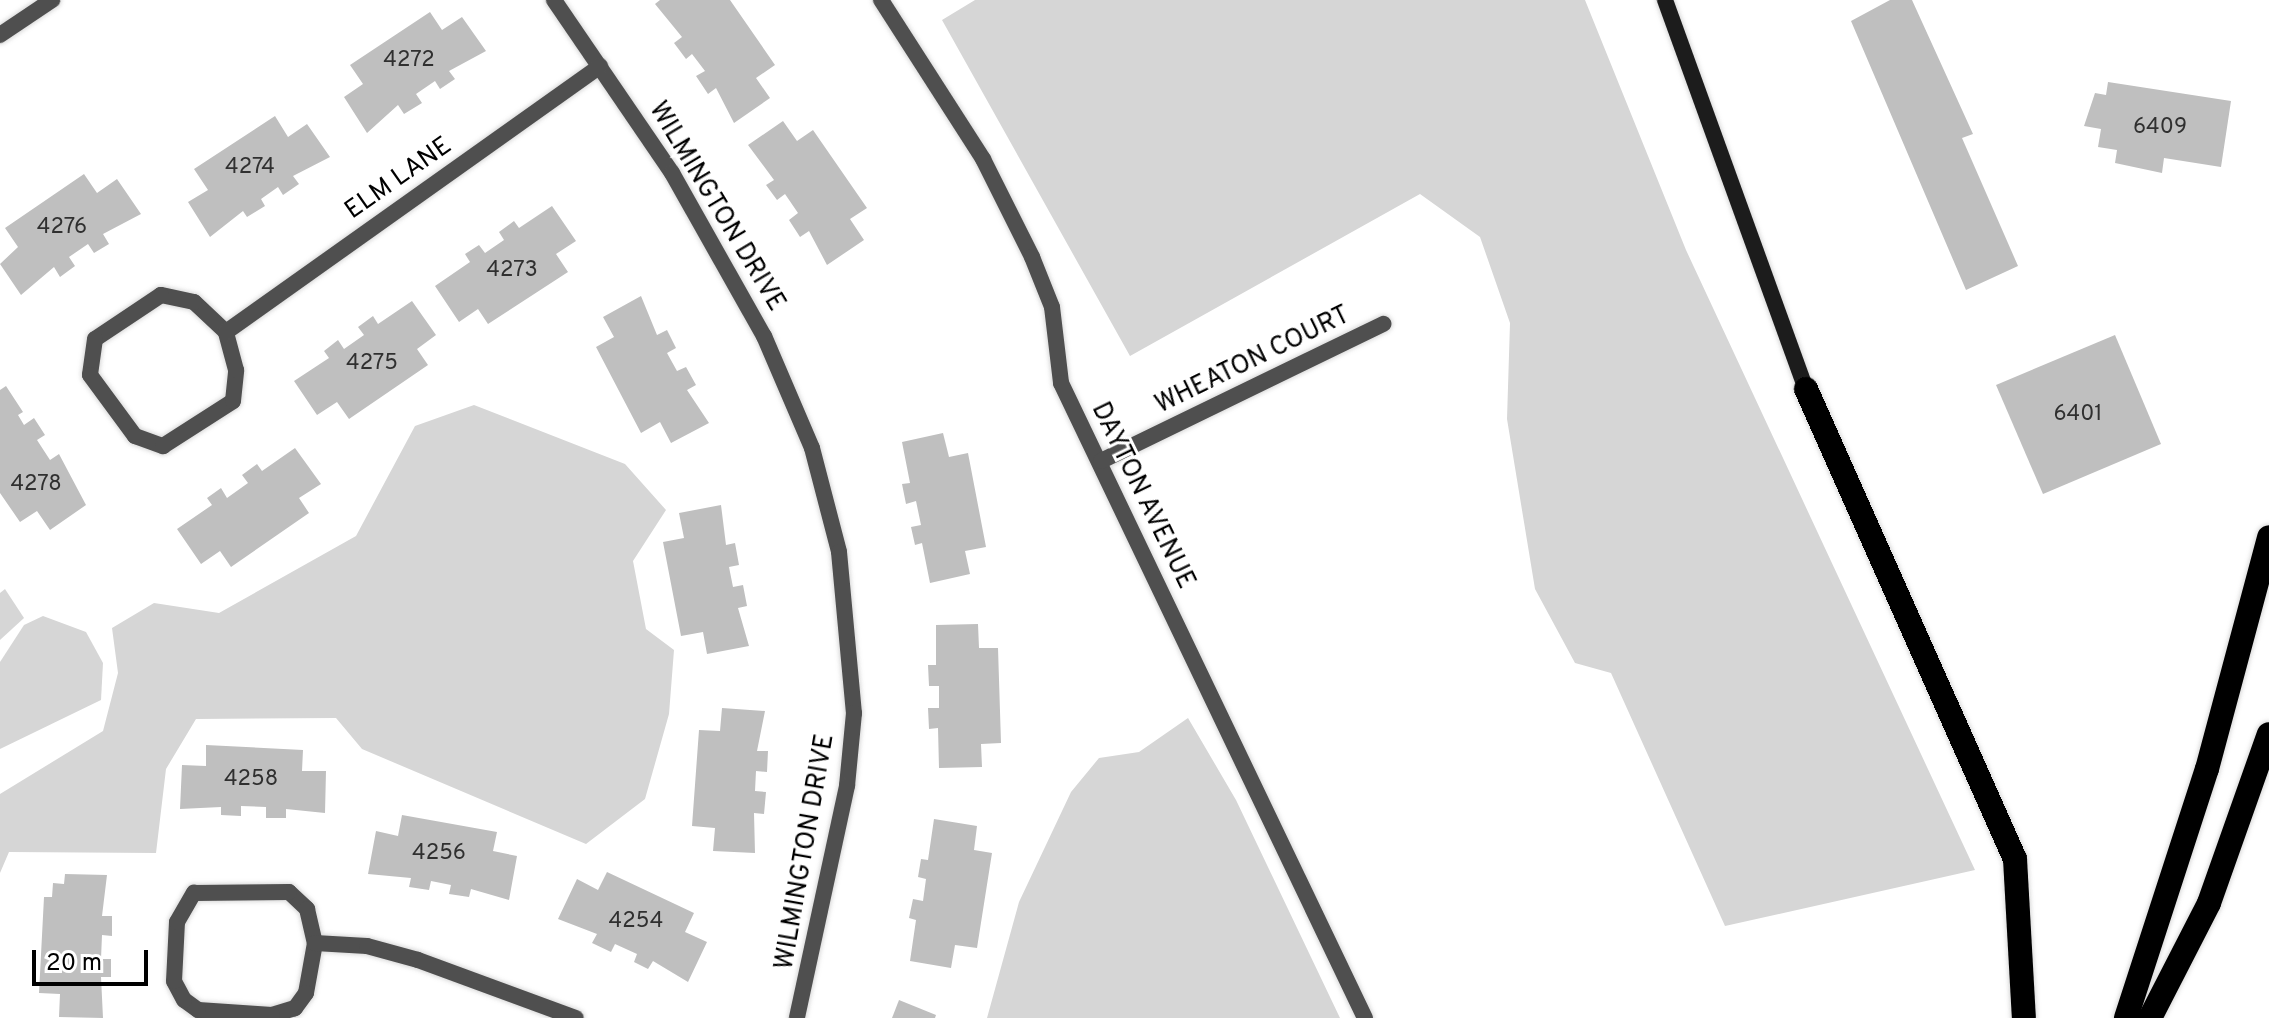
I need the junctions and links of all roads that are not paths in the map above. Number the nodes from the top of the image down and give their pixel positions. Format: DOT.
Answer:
graph roads {
  1 [pos="52,0"];
  2 [pos="554,0"];
  3 [pos="881,0"];
  4 [pos="1665,0"];
  5 [pos="0,35"];
  6 [pos="600,66"];
  7 [pos="1383,324"];
  8 [pos="226,332"];
  9 [pos="1806,389"];
  10 [pos="1101,461"];
  11 [pos="2269,537"];
  12 [pos="2269,734"];
  13 [pos="315,943"];
  14 [pos="576,1018"];
  15 [pos="797,1018"];
  16 [pos="1365,1018"];
  17 [pos="2024,1018"];
  18 [pos="2126,1018"];
  19 [pos="2150,1018"];
  1 -- 5 [label="street"];
  2 -- 6 [label="street, WILMINGTON DRIVE"];
  3 -- 10 [label="street, DAYTON AVENUE"];
  4 -- 9 [label="main road"];
  6 -- 8 [label="street, ELM LANE"];
  6 -- 15 [label="street, WILMINGTON DRIVE"];
  7 -- 10 [label="street, WHEATON COURT"];
  8 -- 8 [label="street"];
  9 -- 17 [label="highway"];
  10 -- 16 [label="street, DAYTON AVENUE"];
  11 -- 18 [label="highway"];
  12 -- 19 [label="highway"];
  13 -- 13 [label="street"];
  13 -- 14 [label="street"];
}
